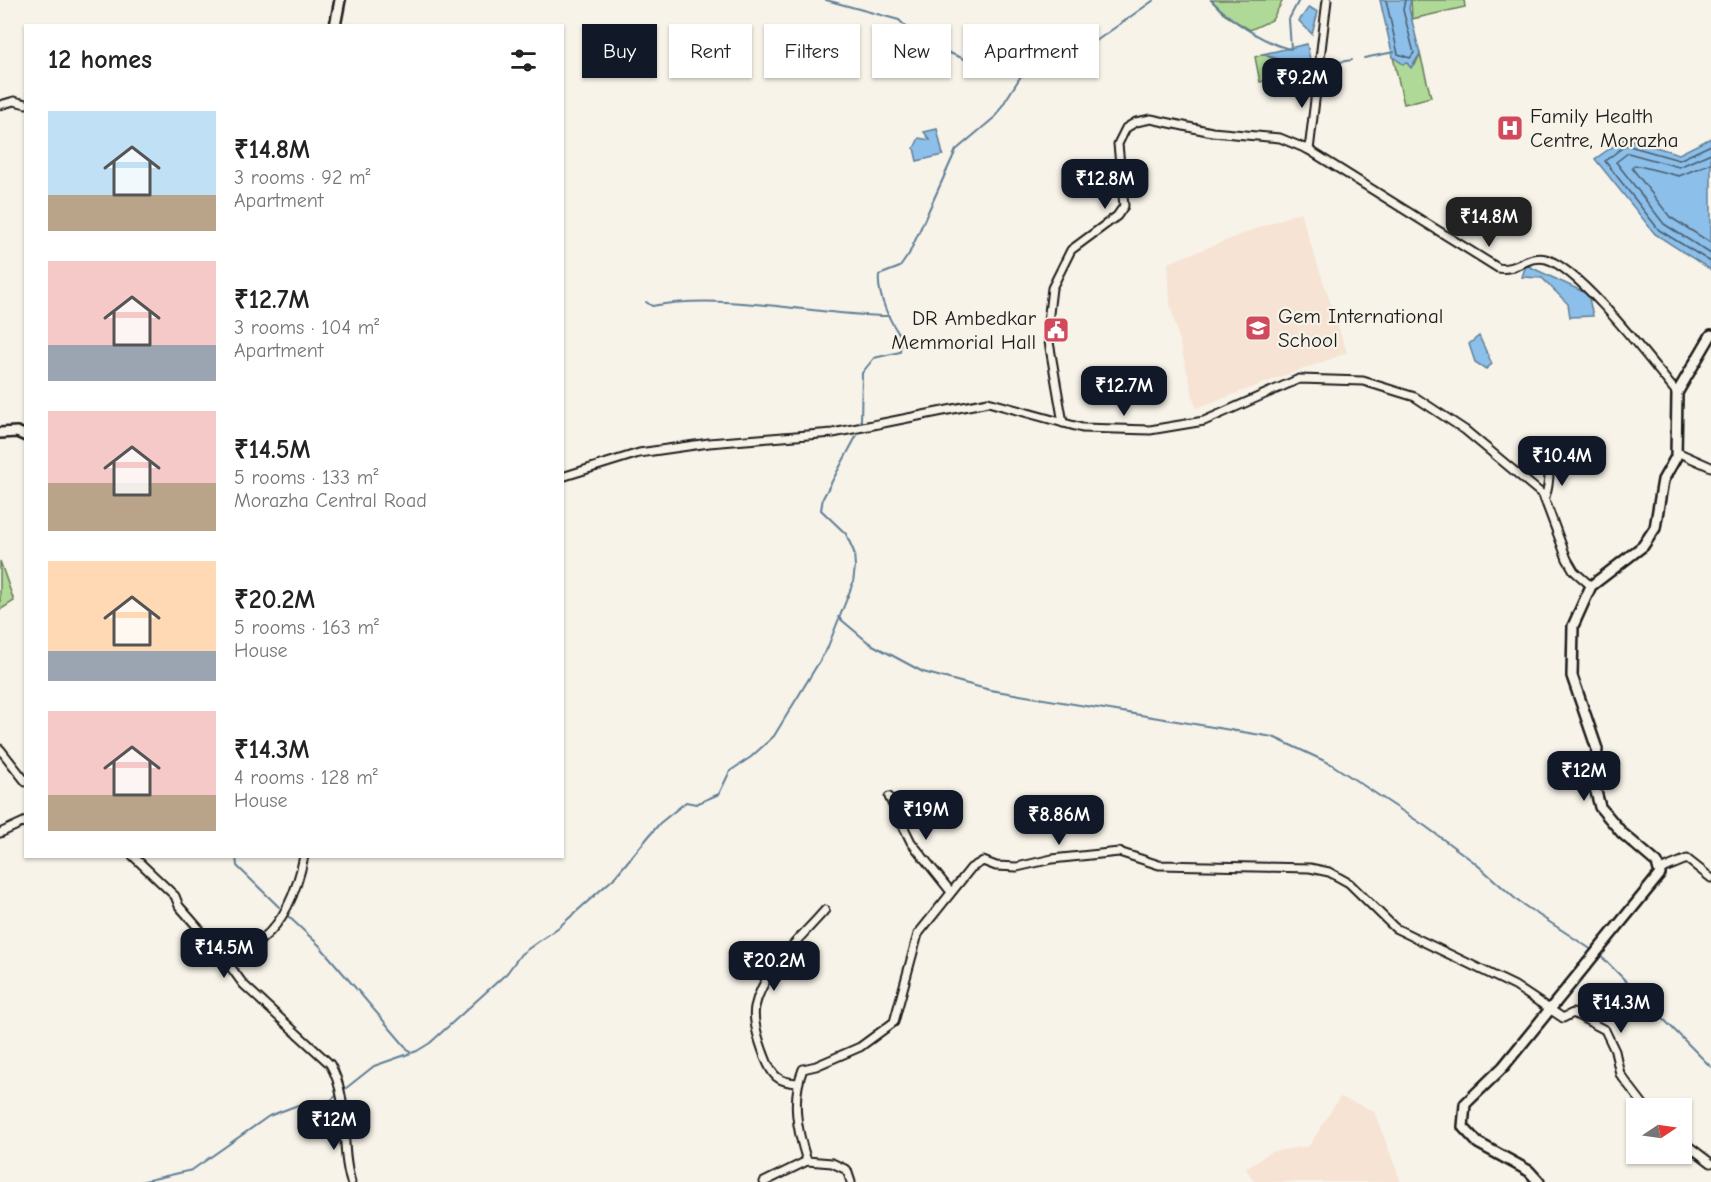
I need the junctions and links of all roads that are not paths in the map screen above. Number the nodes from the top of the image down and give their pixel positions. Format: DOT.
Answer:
graph roads {
  1 [pos="340,0"];
  2 [pos="1327,0"];
  3 [pos="335,24"];
  4 [pos="24,104"];
  5 [pos="0,105"];
  6 [pos="1309,150"];
  7 [pos="1711,335"];
  8 [pos="1677,393"];
  9 [pos="1063,423"];
  10 [pos="0,433"];
  11 [pos="24,435"];
  12 [pos="1677,452"];
  13 [pos="1556,458"];
  14 [pos="1711,467"];
  15 [pos="564,476"];
  16 [pos="1544,498"];
  17 [pos="1591,586"];
  18 [pos="0,749"];
  19 [pos="24,779"];
  20 [pos="889,797"];
  21 [pos="24,822"];
  22 [pos="0,832"];
  23 [pos="135,858"];
  24 [pos="303,858"];
  25 [pos="1660,870"];
  26 [pos="1711,878"];
  27 [pos="951,892"];
  28 [pos="825,910"];
  29 [pos="224,957"];
  30 [pos="1551,1010"];
  31 [pos="798,1083"];
  32 [pos="1639,1098"];
  33 [pos="1692,1149"];
  34 [pos="807,1161"];
  35 [pos="1711,1163"];
  36 [pos="351,1182"];
  37 [pos="764,1182"];
  38 [pos="852,1182"];
  39 [pos="1539,1182"];
  1 -- 3 [label="main road"];
  2 -- 6 [label="street"];
  4 -- 5 [label="street"];
  6 -- 8 [label="street"];
  6 -- 9 [label="street"];
  7 -- 8 [label="main road"];
  8 -- 12 [label="main road"];
  9 -- 15 [label="street"];
  9 -- 16 [label="street"];
  10 -- 11 [label="main road"];
  12 -- 14 [label="street"];
  12 -- 17 [label="main road"];
  13 -- 16 [label="street"];
  16 -- 17 [label="street"];
  17 -- 25 [label="main road"];
  18 -- 19 [label="street"];
  20 -- 27 [label="street"];
  21 -- 22 [label="street"];
  23 -- 29 [label="street"];
  24 -- 29 [label="street"];
  25 -- 26 [label="street"];
  25 -- 30 [label="main road"];
  27 -- 30 [label="street"];
  27 -- 31 [label="street"];
  28 -- 31 [label="street"];
  29 -- 36 [label="street"];
  30 -- 32 [label="street"];
  30 -- 39 [label="main road"];
  31 -- 34 [label="street"];
  33 -- 35 [label="street"];
  34 -- 37 [label="street"];
  34 -- 38 [label="street"];
}
